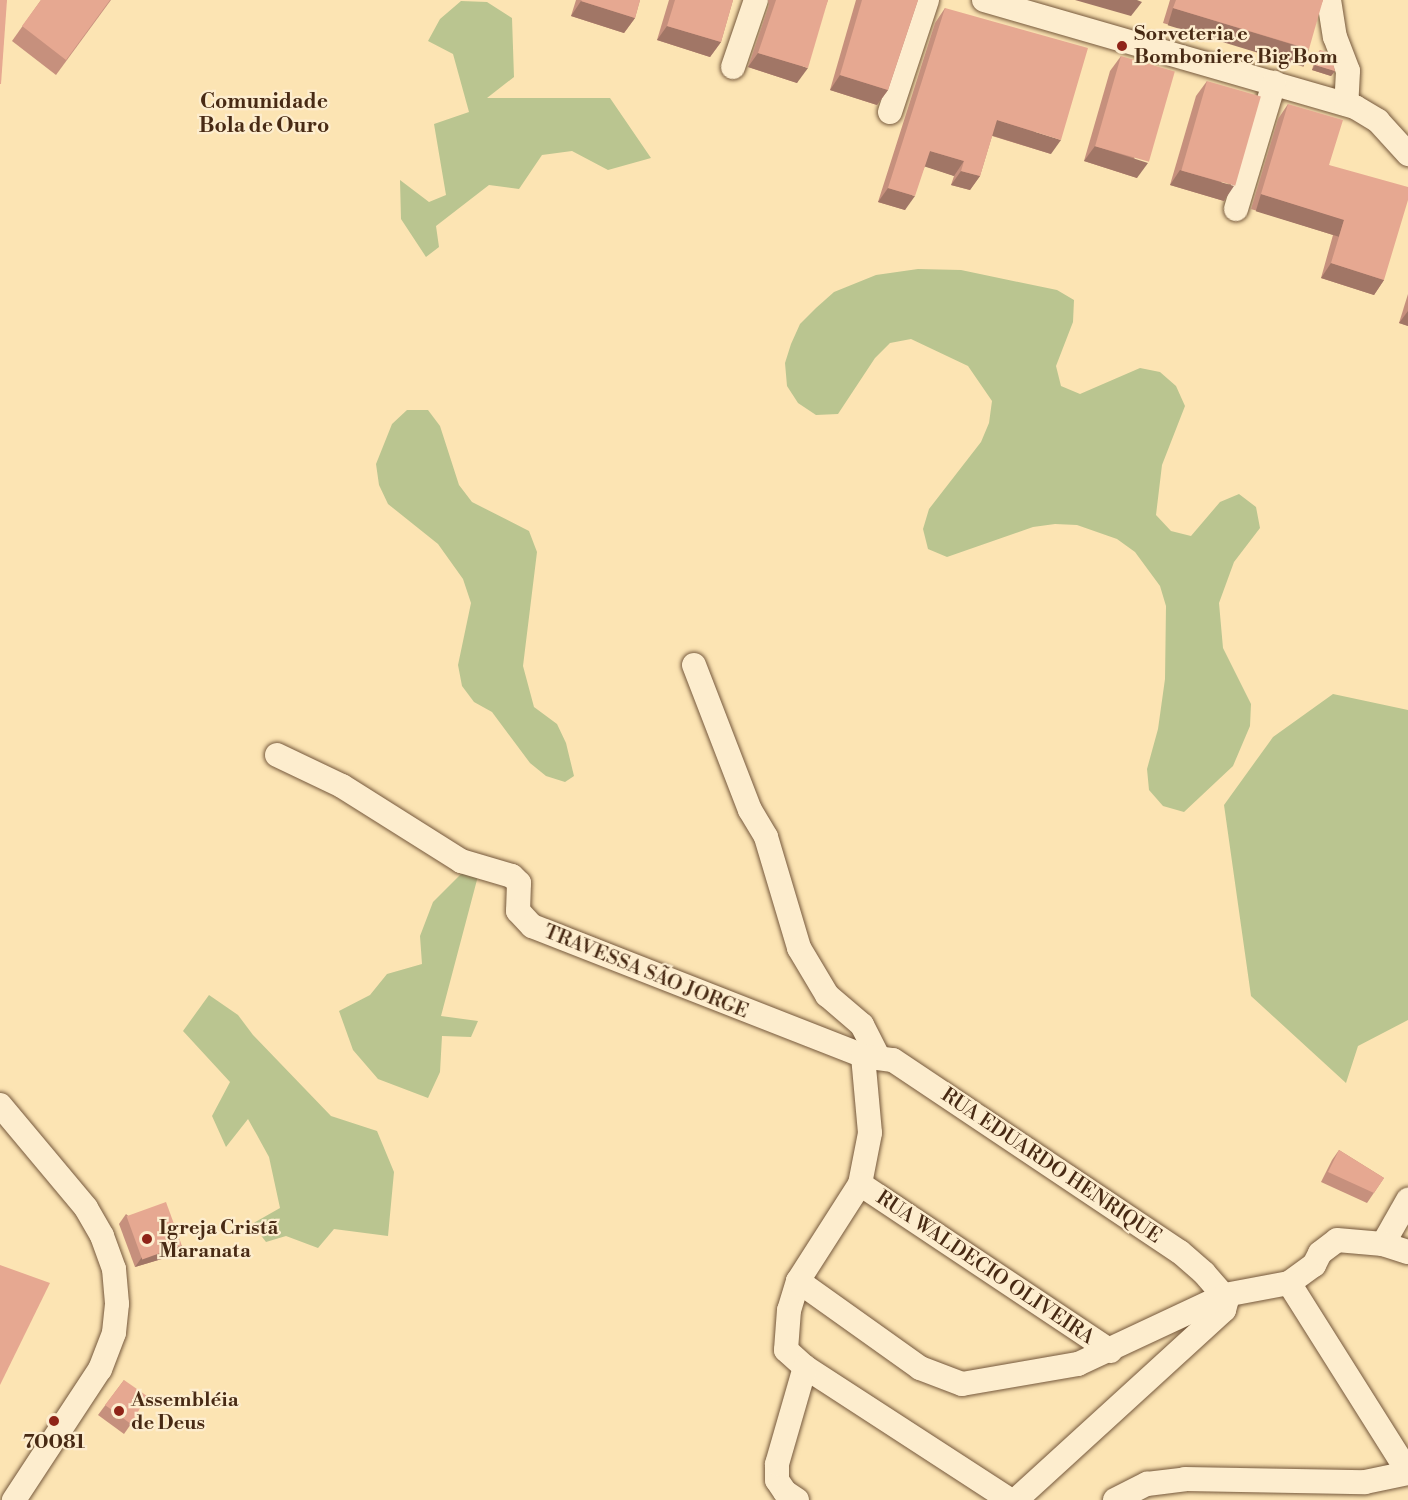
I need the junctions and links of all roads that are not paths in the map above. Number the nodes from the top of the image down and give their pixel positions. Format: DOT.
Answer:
graph roads {
  1 [pos="756,0"];
  2 [pos="927,0"];
  3 [pos="984,0"];
  4 [pos="1329,0"];
  5 [pos="1062,10"];
  6 [pos="733,67"];
  7 [pos="1274,83"];
  8 [pos="1346,104"];
  9 [pos="890,112"];
  10 [pos="1408,154"];
  11 [pos="1236,208"];
  12 [pos="694,665"];
  13 [pos="277,755"];
  14 [pos="870,1057"];
  15 [pos="0,1105"];
  16 [pos="860,1184"];
  17 [pos="1408,1200"];
  18 [pos="1383,1244"];
  19 [pos="1408,1252"];
  20 [pos="798,1281"];
  21 [pos="1289,1283"];
  22 [pos="1226,1297"];
  23 [pos="1110,1351"];
  24 [pos="805,1367"];
  25 [pos="1408,1472"];
  26 [pos="14,1500"];
  27 [pos="797,1500"];
  28 [pos="1010,1500"];
  29 [pos="1016,1500"];
  30 [pos="1115,1500"];
  1 -- 6 [label="street"];
  2 -- 9 [label="street"];
  3 -- 5 [label="street"];
  4 -- 8 [label="street"];
  5 -- 7 [label="street"];
  7 -- 8 [label="street"];
  7 -- 11 [label="street"];
  8 -- 10 [label="street"];
  12 -- 14 [label="street"];
  13 -- 14 [label="street, TRAVESSA SÃO JORGE"];
  14 -- 16 [label="street"];
  14 -- 22 [label="street, RUA EDUARDO HENRIQUE"];
  15 -- 26 [label="street"];
  16 -- 20 [label="street"];
  16 -- 23 [label="street, RUA WALDECIO OLIVEIRA"];
  17 -- 18 [label="street"];
  18 -- 19 [label="street"];
  18 -- 21 [label="street"];
  20 -- 23 [label="street"];
  20 -- 24 [label="street"];
  21 -- 22 [label="street"];
  21 -- 25 [label="street"];
  22 -- 23 [label="street"];
  22 -- 29 [label="street"];
  24 -- 27 [label="street"];
  24 -- 28 [label="street"];
  25 -- 30 [label="street"];
}
